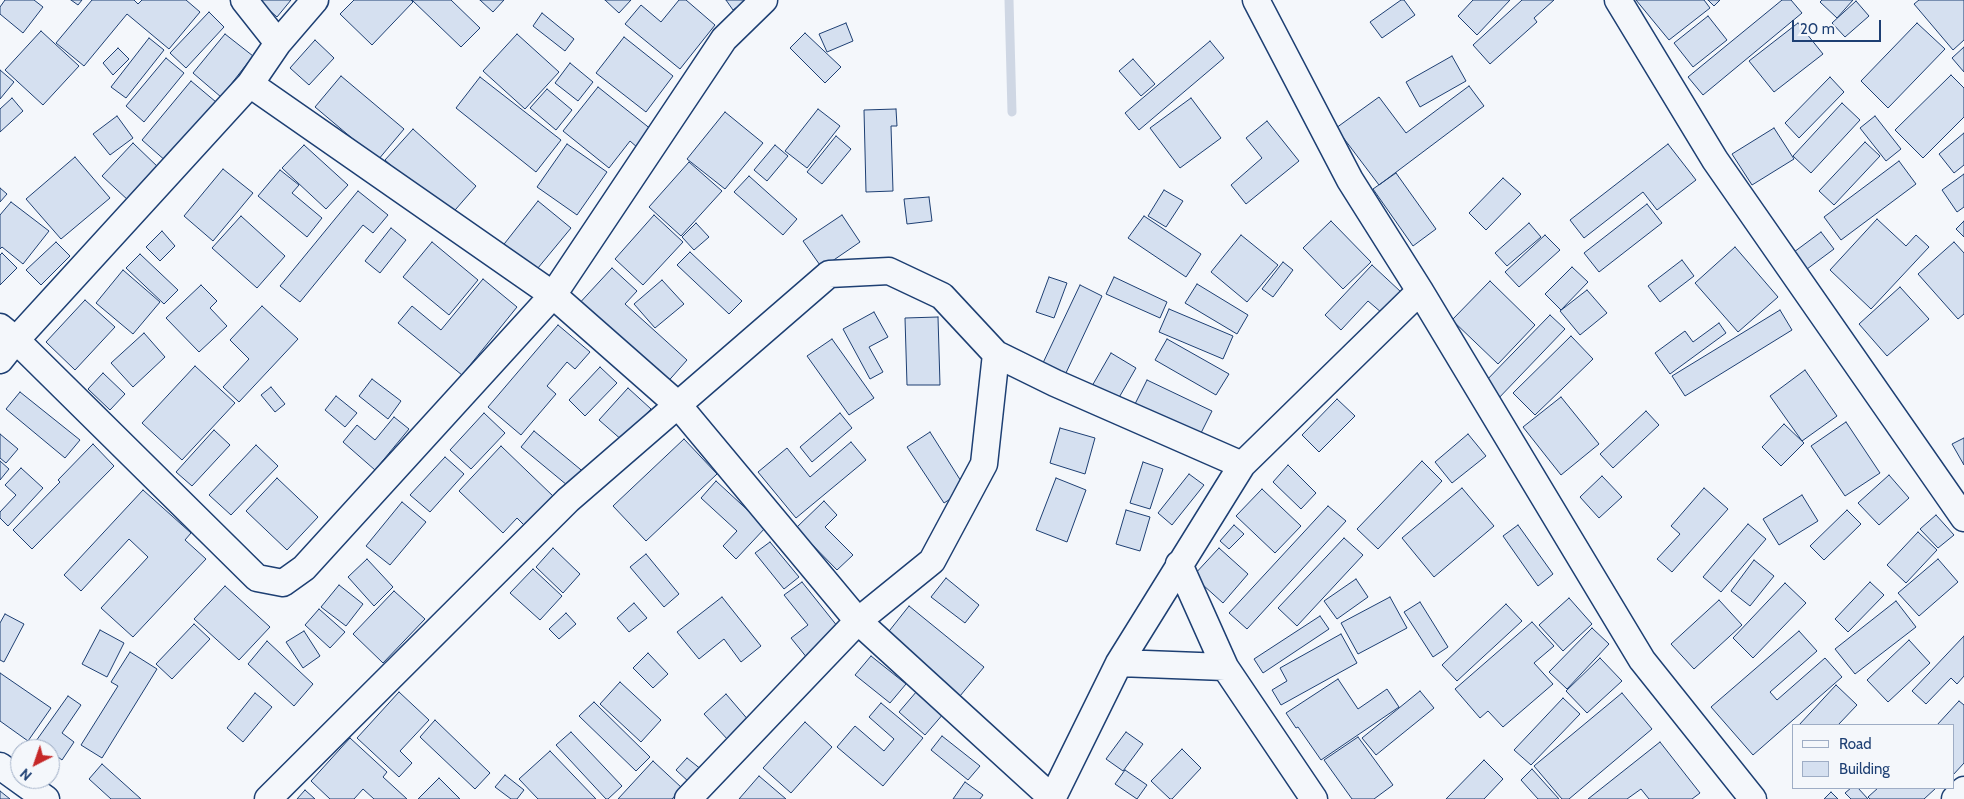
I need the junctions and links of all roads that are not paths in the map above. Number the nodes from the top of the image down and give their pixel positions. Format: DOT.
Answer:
graph roads {
  1 [pos="244,0"];
  2 [pos="315,0"];
  3 [pos="764,0"];
  4 [pos="1256,0"];
  5 [pos="1618,0"];
  6 [pos="278,43"];
  7 [pos="250,84"];
  8 [pos="1420,291"];
  9 [pos="553,295"];
  10 [pos="8,333"];
  11 [pos="996,354"];
  12 [pos="0,360"];
  13 [pos="678,405"];
  14 [pos="1242,465"];
  15 [pos="1964,518"];
  16 [pos="1180,564"];
  17 [pos="858,621"];
  18 [pos="1119,662"];
  19 [pos="1225,667"];
  20 [pos="0,766"];
  21 [pos="1964,790"];
  22 [pos="46,799"];
  23 [pos="268,799"];
  24 [pos="688,799"];
  25 [pos="1052,799"];
  26 [pos="1314,799"];
  27 [pos="1753,799"];
  28 [pos="1955,799"];
  1 -- 6 [label="street"];
  2 -- 6 [label="street"];
  3 -- 9 [label="street"];
  4 -- 8 [label="street"];
  5 -- 15 [label="street"];
  6 -- 7 [label="street"];
  7 -- 9 [label="street"];
  7 -- 10 [label="street"];
  8 -- 14 [label="street"];
  8 -- 27 [label="street"];
  9 -- 10 [label="street"];
  9 -- 13 [label="street"];
  10 -- 12 [label="street"];
  11 -- 13 [label="street"];
  11 -- 14 [label="street"];
  11 -- 17 [label="street"];
  13 -- 17 [label="street"];
  13 -- 23 [label="street"];
  14 -- 16 [label="street"];
  16 -- 18 [label="street"];
  16 -- 19 [label="street"];
  17 -- 24 [label="street"];
  17 -- 25 [label="street"];
  18 -- 19 [label="street"];
  18 -- 25 [label="street"];
  19 -- 26 [label="street"];
  20 -- 22 [label="street"];
  21 -- 28 [label="street"];
}
